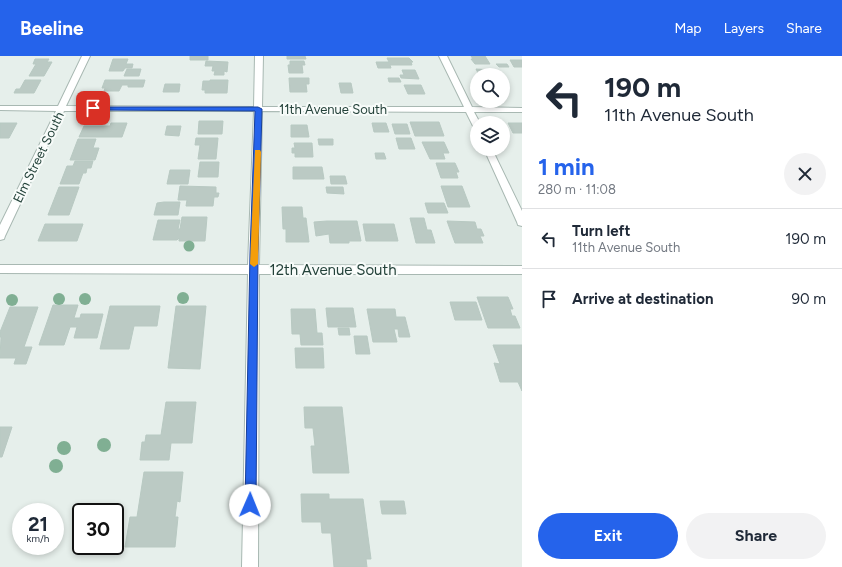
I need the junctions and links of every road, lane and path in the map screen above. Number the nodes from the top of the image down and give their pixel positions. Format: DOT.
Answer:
graph roads {
  1 [pos="86,56"];
  2 [pos="259,56"];
  3 [pos="443,56"];
  4 [pos="0,108"];
  5 [pos="61,108"];
  6 [pos="258,109"];
  7 [pos="470,110"];
  8 [pos="522,110"];
  9 [pos="473,116"];
  10 [pos="491,156"];
  11 [pos="522,222"];
  12 [pos="0,236"];
  13 [pos="0,269"];
  14 [pos="254,270"];
  15 [pos="522,270"];
  16 [pos="250,567"];
  1 -- 5 [label="street, Elm Street South"];
  2 -- 6 [label="street"];
  3 -- 7 [label="street"];
  4 -- 5 [label="street, 11th Avenue South"];
  5 -- 6 [label="street, 11th Avenue South"];
  5 -- 12 [label="street, Elm Street South"];
  6 -- 7 [label="street, 11th Avenue South"];
  6 -- 14 [label="street"];
  7 -- 8 [label="street, 11th Avenue South"];
  7 -- 9 [label="street"];
  10 -- 11 [label="street"];
  13 -- 14 [label="street, 12th Avenue South"];
  14 -- 15 [label="street, 12th Avenue South"];
  14 -- 16 [label="street"];
}
